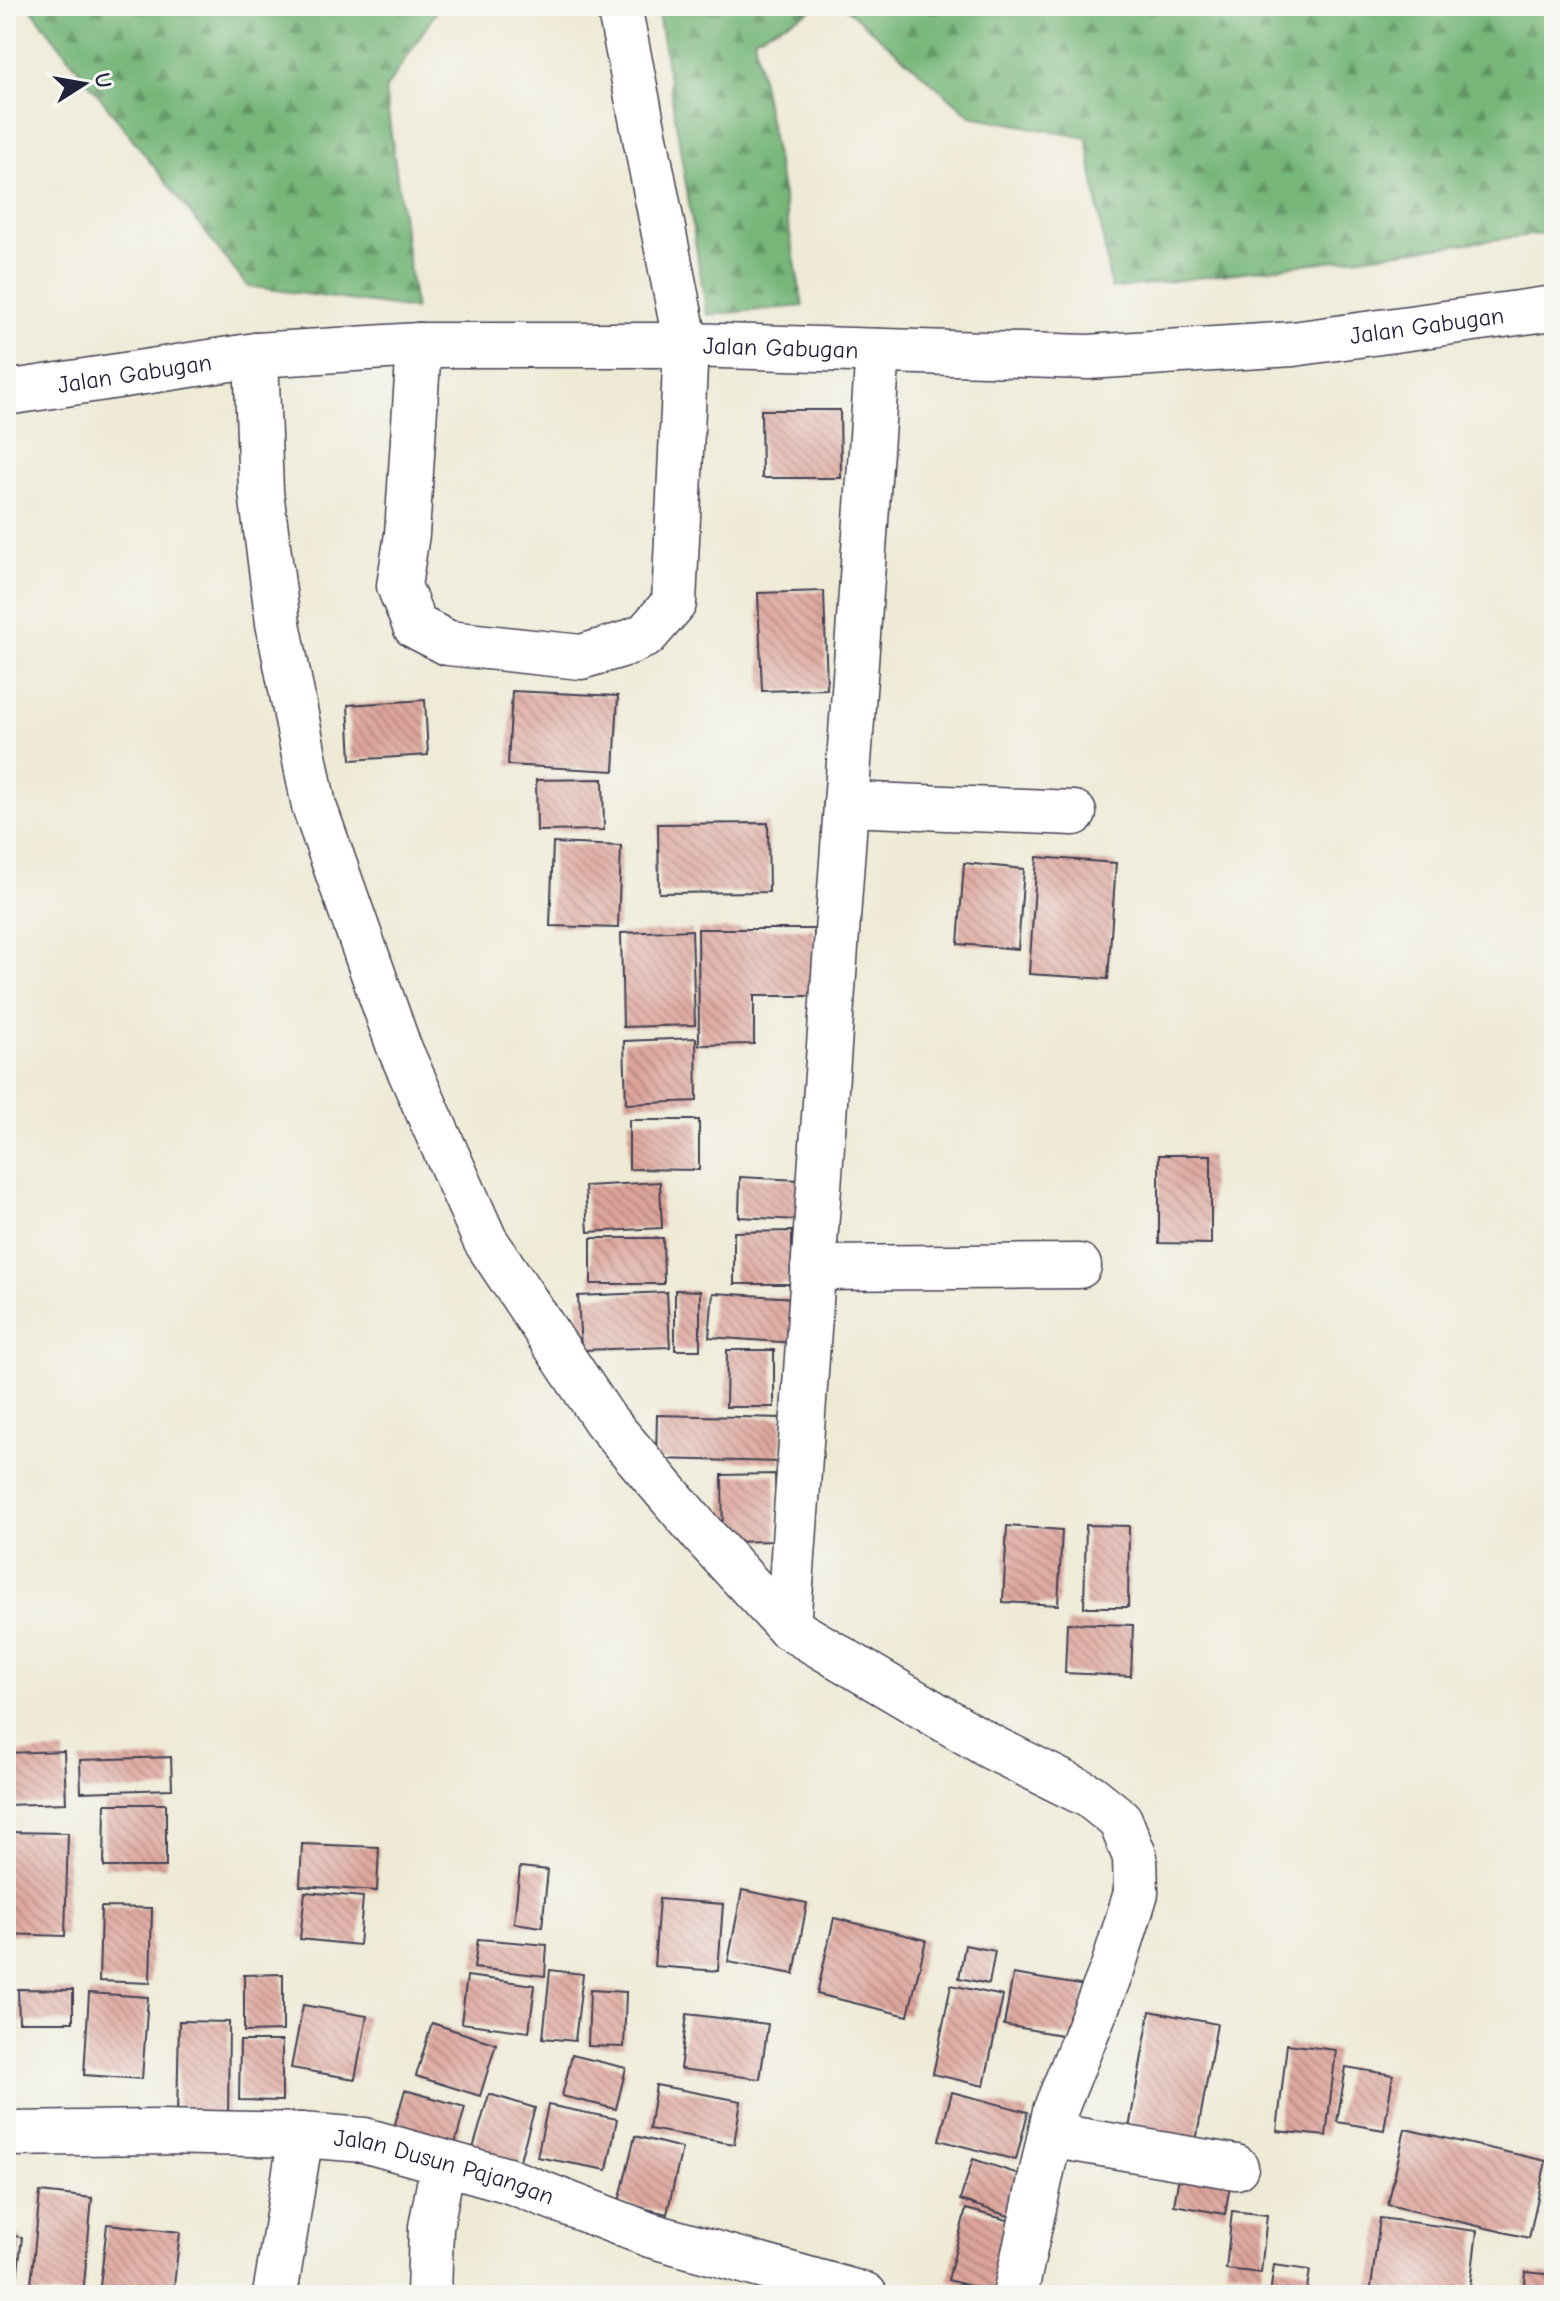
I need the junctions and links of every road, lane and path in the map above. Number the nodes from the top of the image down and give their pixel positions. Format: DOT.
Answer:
graph roads {
  1 [pos="619,6"];
  2 [pos="1554,308"];
  3 [pos="419,345"];
  4 [pos="686,345"];
  5 [pos="878,351"];
  6 [pos="256,355"];
  7 [pos="6,393"];
  8 [pos="846,804"];
  9 [pos="1074,813"];
  10 [pos="1079,1266"];
  11 [pos="813,1268"];
  12 [pos="788,1627"];
  13 [pos="6,2134"];
  14 [pos="301,2135"];
  15 [pos="1050,2135"];
  16 [pos="443,2163"];
  17 [pos="1236,2167"];
  18 [pos="275,2295"];
  19 [pos="429,2295"];
  20 [pos="865,2295"];
  21 [pos="1015,2295"];
  1 -- 4 [label="street"];
  2 -- 5 [label="street, Jalan Gabugan"];
  3 -- 4 [label="street, Jalan Gabugan"];
  3 -- 4 [label="street"];
  3 -- 6 [label="street, Jalan Gabugan"];
  4 -- 5 [label="street, Jalan Gabugan"];
  5 -- 8 [label="street"];
  6 -- 7 [label="street, Jalan Gabugan"];
  6 -- 12 [label="street"];
  8 -- 9 [label="street"];
  8 -- 11 [label="street"];
  10 -- 11 [label="street"];
  11 -- 12 [label="street"];
  12 -- 15 [label="street"];
  13 -- 14 [label="street, Jalan Dusun Pajangan"];
  14 -- 16 [label="street, Jalan Dusun Pajangan"];
  14 -- 18 [label="street"];
  15 -- 17 [label="street"];
  15 -- 21 [label="street"];
  16 -- 19 [label="street"];
  16 -- 20 [label="street, Jalan Dusun Pajangan"];
}
